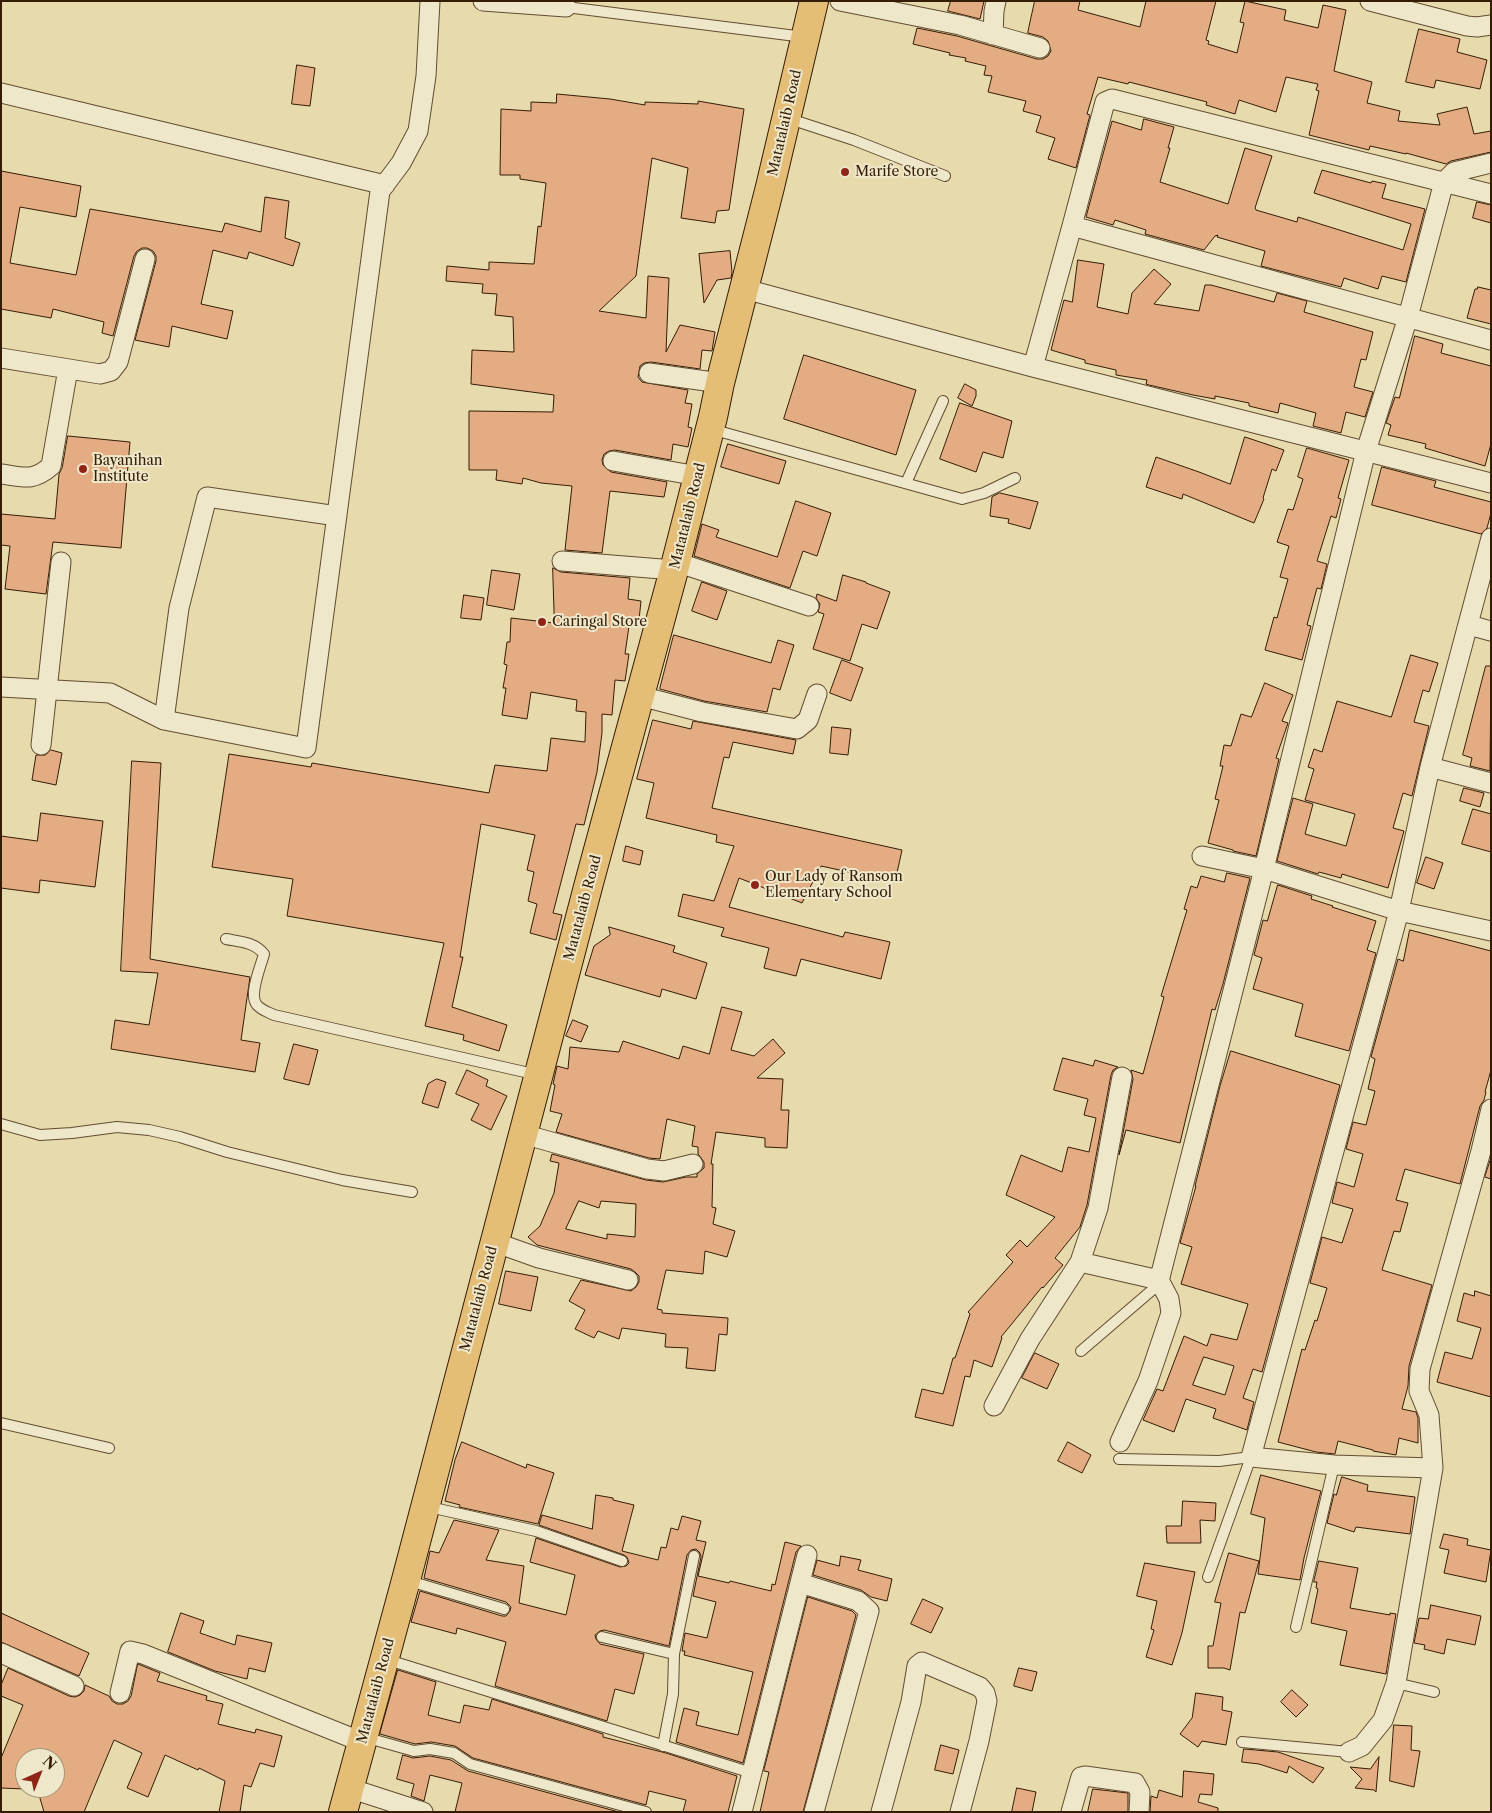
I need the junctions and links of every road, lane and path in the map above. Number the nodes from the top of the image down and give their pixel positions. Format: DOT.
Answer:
graph roads {
  1 [pos="430,1"];
  2 [pos="483,1"];
  3 [pos="814,1"];
  4 [pos="840,1"];
  5 [pos="996,1"];
  6 [pos="1370,1"];
  7 [pos="1410,6"];
  8 [pos="566,7"];
  9 [pos="1491,25"];
  10 [pos="993,35"];
  11 [pos="805,37"];
  12 [pos="1040,48"];
  13 [pos="1,93"];
  14 [pos="786,118"];
  15 [pos="1491,163"];
  16 [pos="945,176"];
  17 [pos="1444,182"];
  18 [pos="385,185"];
  19 [pos="1491,194"];
  20 [pos="1072,226"];
  21 [pos="145,259"];
  22 [pos="745,289"];
  23 [pos="1408,317"];
  24 [pos="1491,340"];
  25 [pos="1,358"];
  26 [pos="1033,367"];
  27 [pos="68,369"];
  28 [pos="649,373"];
  29 [pos="720,383"];
  30 [pos="942,401"];
  31 [pos="710,429"];
  32 [pos="1366,451"];
  33 [pos="613,462"];
  34 [pos="1,474"];
  35 [pos="698,476"];
  36 [pos="1015,478"];
  37 [pos="906,483"];
  38 [pos="1491,483"];
  39 [pos="337,516"];
  40 [pos="1491,538"];
  41 [pos="562,561"];
  42 [pos="61,562"];
  43 [pos="675,566"];
  44 [pos="809,606"];
  45 [pos="1468,625"];
  46 [pos="1491,631"];
  47 [pos="1,687"];
  48 [pos="48,690"];
  49 [pos="817,694"];
  50 [pos="640,696"];
  51 [pos="164,720"];
  52 [pos="41,746"];
  53 [pos="1430,767"];
  54 [pos="1491,783"];
  55 [pos="1202,856"];
  56 [pos="1264,869"];
  57 [pos="1399,911"];
  58 [pos="1491,932"];
  59 [pos="226,939"];
  60 [pos="539,1076"];
  61 [pos="1122,1078"];
  62 [pos="1491,1109"];
  63 [pos="1,1124"];
  64 [pos="523,1134"];
  65 [pos="693,1164"];
  66 [pos="412,1192"];
  67 [pos="494,1242"];
  68 [pos="1080,1262"];
  69 [pos="628,1280"];
  70 [pos="1158,1282"];
  71 [pos="1081,1351"];
  72 [pos="994,1406"];
  73 [pos="1,1423"];
  74 [pos="109,1448"];
  75 [pos="1120,1450"];
  76 [pos="1251,1458"];
  77 [pos="1334,1465"];
  78 [pos="1433,1468"];
  79 [pos="424,1506"];
  80 [pos="807,1555"];
  81 [pos="694,1556"];
  82 [pos="622,1561"];
  83 [pos="1208,1577"];
  84 [pos="406,1580"];
  85 [pos="800,1583"];
  86 [pos="504,1609"];
  87 [pos="1296,1627"];
  88 [pos="602,1638"];
  89 [pos="1,1654"];
  90 [pos="674,1654"];
  91 [pos="384,1659"];
  92 [pos="1396,1683"];
  93 [pos="74,1686"];
  94 [pos="1434,1692"];
  95 [pos="120,1693"];
  96 [pos="363,1739"];
  97 [pos="1242,1742"];
  98 [pos="663,1746"];
  99 [pos="1349,1752"];
  100 [pos="752,1773"];
  101 [pos="346,1800"];
  102 [pos="423,1812"];
  103 [pos="646,1812"];
  104 [pos="742,1812"];
  105 [pos="814,1812"];
  106 [pos="881,1812"];
  107 [pos="960,1812"];
  108 [pos="1071,1812"];
  109 [pos="1139,1812"];
  1 -- 18 [label="street"];
  2 -- 8 [label="street"];
  3 -- 11 [label="main road, Matatalaib Road"];
  4 -- 10 [label="street"];
  5 -- 10 [label="street"];
  6 -- 7 [label="street"];
  7 -- 9 [label="street"];
  8 -- 11 [label="lane"];
  10 -- 12 [label="street"];
  11 -- 14 [label="main road, Matatalaib Road"];
  13 -- 18 [label="street"];
  14 -- 16 [label="lane"];
  14 -- 22 [label="main road, Matatalaib Road"];
  15 -- 17 [label="street"];
  17 -- 19 [label="street"];
  17 -- 20 [label="street"];
  17 -- 23 [label="street"];
  18 -- 39 [label="street"];
  20 -- 23 [label="street"];
  20 -- 26 [label="street"];
  21 -- 27 [label="street"];
  22 -- 26 [label="street"];
  22 -- 29 [label="main road, Matatalaib Road"];
  23 -- 24 [label="street"];
  23 -- 32 [label="street"];
  25 -- 27 [label="street"];
  26 -- 32 [label="street"];
  27 -- 34 [label="street"];
  28 -- 29 [label="street"];
  29 -- 31 [label="main road, Matatalaib Road"];
  30 -- 37 [label="lane"];
  31 -- 35 [label="main road, Matatalaib Road"];
  31 -- 37 [label="lane"];
  32 -- 38 [label="street"];
  32 -- 56 [label="street"];
  33 -- 35 [label="street"];
  35 -- 43 [label="main road, Matatalaib Road"];
  36 -- 37 [label="lane"];
  39 -- 51 [label="street"];
  39 -- 51 [label="street"];
  40 -- 45 [label="street"];
  41 -- 43 [label="street"];
  42 -- 48 [label="street"];
  43 -- 44 [label="street"];
  43 -- 50 [label="main road, Matatalaib Road"];
  45 -- 46 [label="street"];
  45 -- 53 [label="street"];
  47 -- 48 [label="street"];
  48 -- 51 [label="street"];
  48 -- 52 [label="street"];
  49 -- 50 [label="street"];
  50 -- 60 [label="main road, Matatalaib Road"];
  53 -- 54 [label="street"];
  53 -- 57 [label="street"];
  55 -- 56 [label="street"];
  56 -- 57 [label="street"];
  56 -- 70 [label="street"];
  57 -- 58 [label="street"];
  57 -- 76 [label="street"];
  59 -- 60 [label="lane"];
  60 -- 64 [label="main road, Matatalaib Road"];
  61 -- 68 [label="street"];
  62 -- 78 [label="street"];
  63 -- 66 [label="lane"];
  64 -- 65 [label="street"];
  64 -- 67 [label="main road, Matatalaib Road"];
  67 -- 69 [label="street"];
  67 -- 79 [label="main road, Matatalaib Road"];
  68 -- 70 [label="street"];
  68 -- 72 [label="street"];
  70 -- 71 [label="lane"];
  70 -- 75 [label="street"];
  73 -- 74 [label="lane"];
  75 -- 76 [label="lane"];
  76 -- 77 [label="street"];
  76 -- 83 [label="lane"];
  77 -- 78 [label="street"];
  77 -- 87 [label="lane"];
  78 -- 92 [label="street"];
  79 -- 82 [label="lane"];
  79 -- 84 [label="main road, Matatalaib Road"];
  80 -- 85 [label="street"];
  81 -- 90 [label="lane"];
  84 -- 86 [label="lane"];
  84 -- 91 [label="main road, Matatalaib Road"];
  85 -- 100 [label="street"];
  85 -- 105 [label="street"];
  88 -- 90 [label="lane"];
  89 -- 93 [label="street"];
  90 -- 98 [label="lane"];
  91 -- 96 [label="main road, Matatalaib Road"];
  91 -- 98 [label="lane"];
  92 -- 94 [label="lane"];
  92 -- 99 [label="street"];
  95 -- 96 [label="street"];
  96 -- 101 [label="main road, Matatalaib Road"];
  96 -- 103 [label="lane"];
  97 -- 99 [label="lane"];
  98 -- 100 [label="lane"];
  100 -- 104 [label="street"];
  101 -- 102 [label="street"];
  106 -- 107 [label="street"];
  108 -- 109 [label="street"];
}
